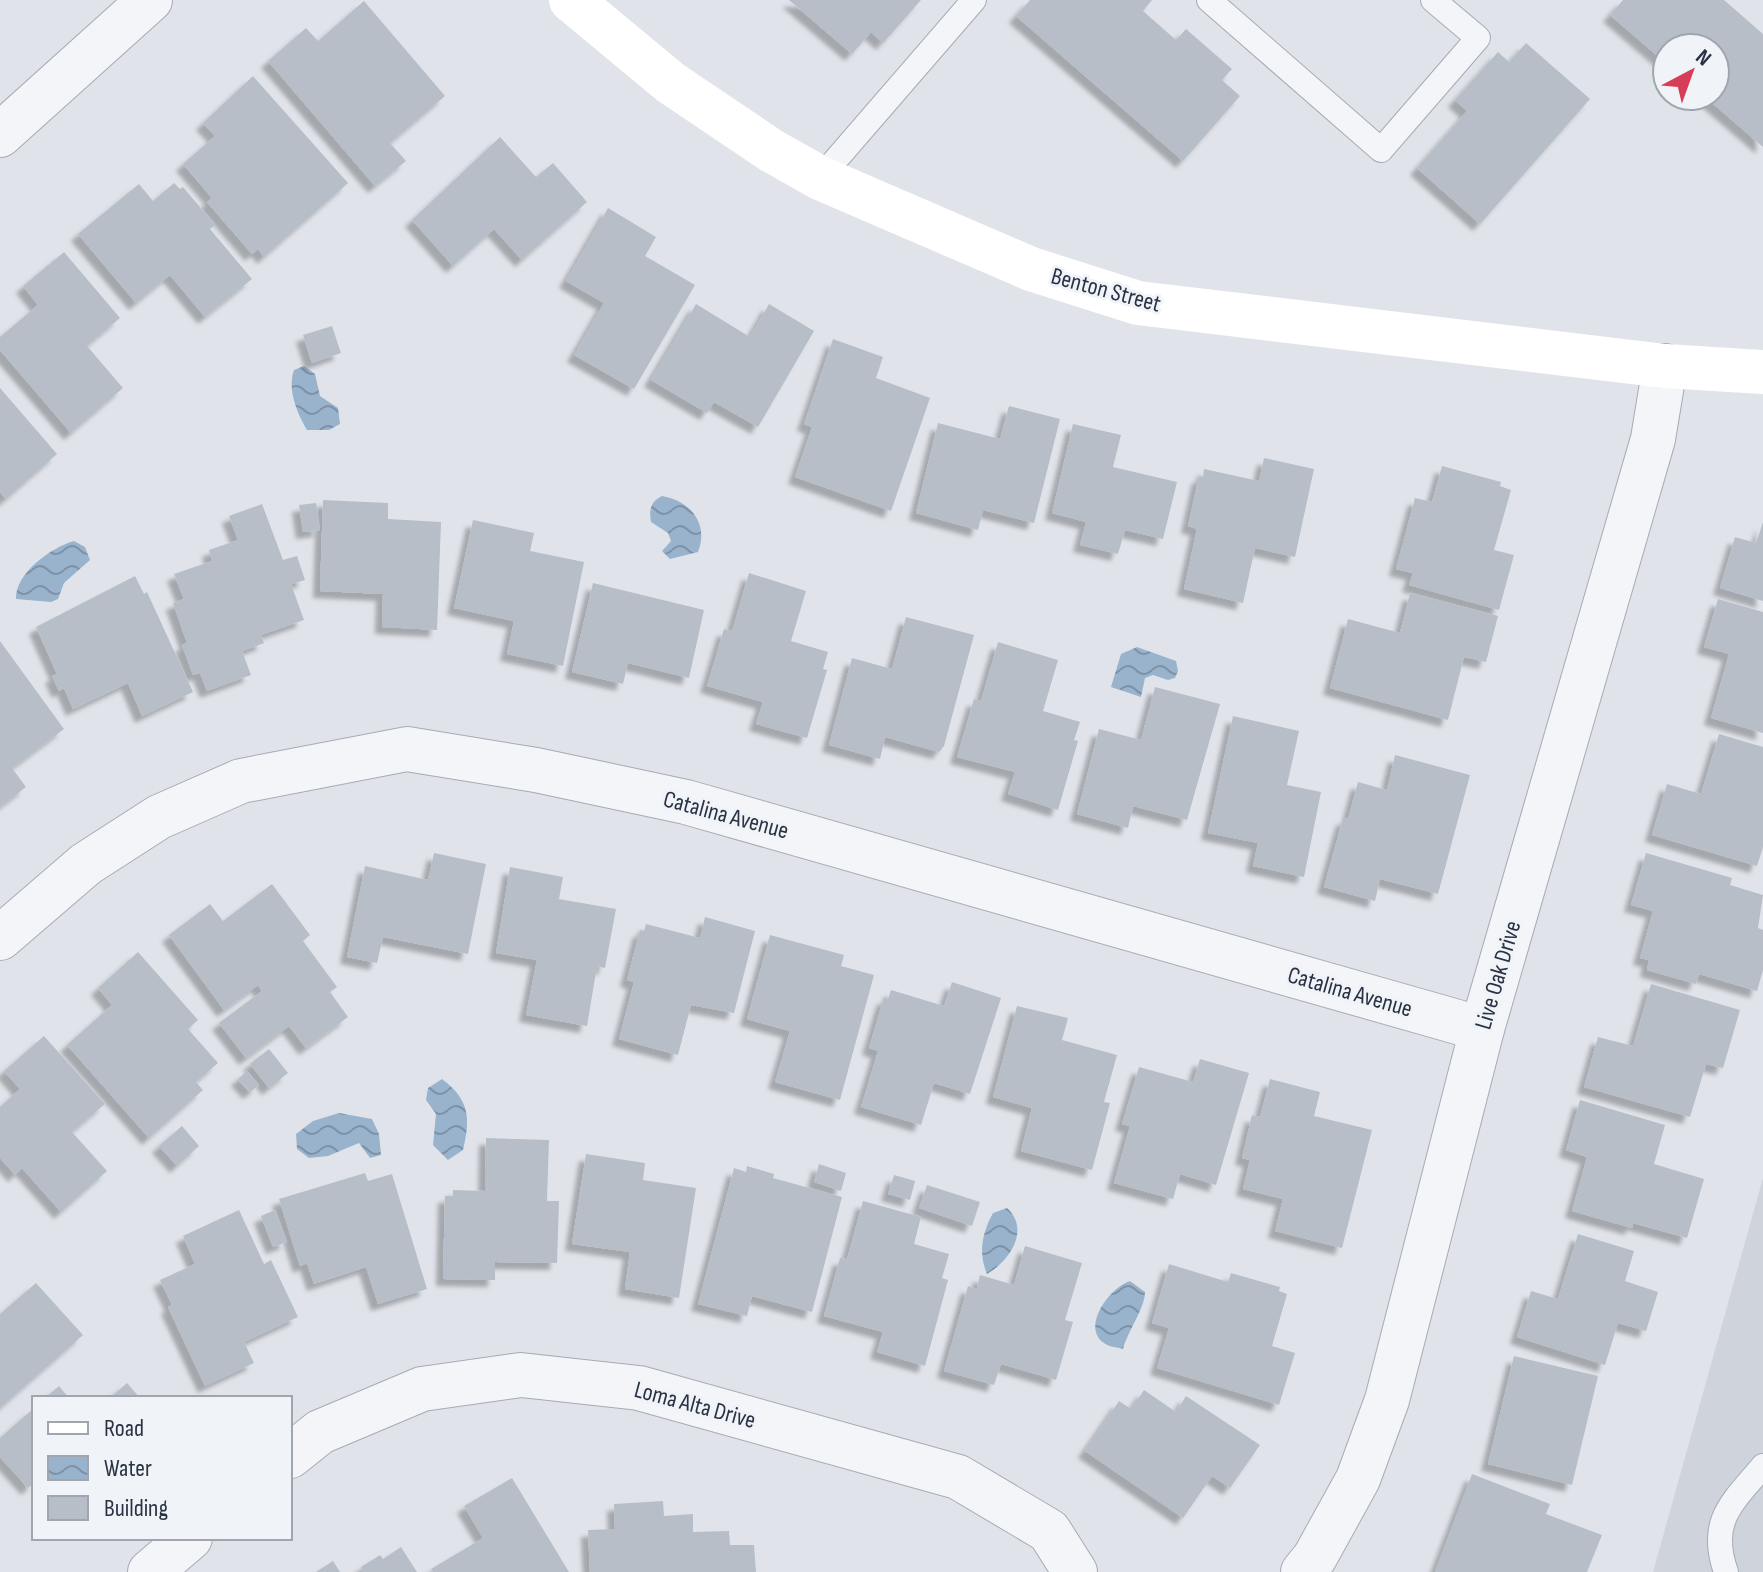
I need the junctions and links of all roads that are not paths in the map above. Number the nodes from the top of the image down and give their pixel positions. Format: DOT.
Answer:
graph roads {
  1 [pos="150,0"];
  2 [pos="974,0"];
  3 [pos="1209,0"];
  4 [pos="1433,0"];
  5 [pos="584,4"];
  6 [pos="0,135"];
  7 [pos="820,178"];
  8 [pos="1665,366"];
  9 [pos="1763,372"];
  10 [pos="0,938"];
  11 [pos="1482,1029"];
  12 [pos="292,1454"];
  13 [pos="1763,1466"];
  14 [pos="188,1540"];
  15 [pos="150,1572"];
  16 [pos="1075,1572"];
  17 [pos="1303,1572"];
  18 [pos="1726,1572"];
  1 -- 6 [label="street"];
  2 -- 7 [label="lane"];
  3 -- 4 [label="lane"];
  5 -- 7 [label="main road, Benton Street"];
  7 -- 8 [label="main road, Benton Street"];
  8 -- 9 [label="main road, Benton Street"];
  8 -- 11 [label="street, Live Oak Drive"];
  10 -- 11 [label="street, Catalina Avenue"];
  11 -- 17 [label="street, Live Oak Drive"];
  12 -- 16 [label="street, Loma Alta Drive"];
  13 -- 18 [label="lane"];
  14 -- 15 [label="street"];
}
